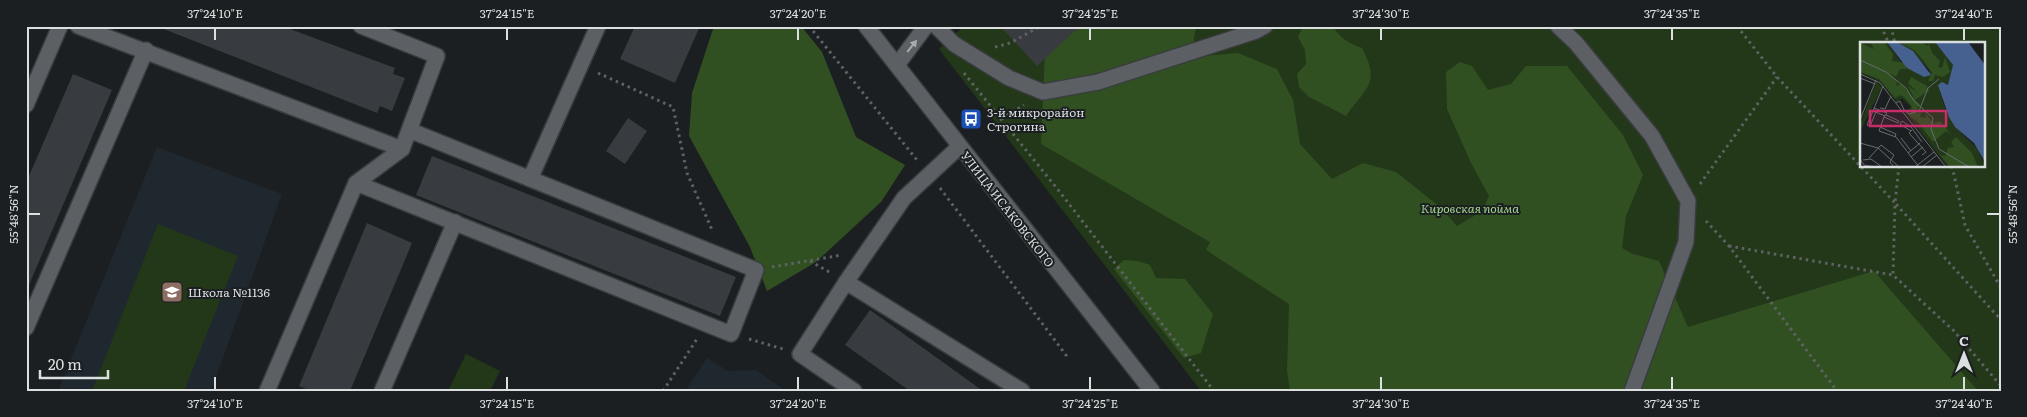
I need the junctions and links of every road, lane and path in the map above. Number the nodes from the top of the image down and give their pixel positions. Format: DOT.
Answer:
graph roads {
  1 [pos="60,26"];
  2 [pos="78,26"];
  3 [pos="360,26"];
  4 [pos="598,26"];
  5 [pos="866,26"];
  6 [pos="926,26"];
  7 [pos="936,26"];
  8 [pos="1041,26"];
  9 [pos="1265,26"];
  10 [pos="1558,26"];
  11 [pos="1737,26"];
  12 [pos="1882,26"];
  13 [pos="1891,26"];
  14 [pos="1888,42"];
  15 [pos="1895,42"];
  16 [pos="146,50"];
  17 [pos="969,53"];
  18 [pos="581,65"];
  19 [pos="897,65"];
  20 [pos="1777,77"];
  21 [pos="26,105"];
  22 [pos="409,130"];
  23 [pos="959,147"];
  24 [pos="402,149"];
  25 [pos="1860,166"];
  26 [pos="1862,168"];
  27 [pos="1899,168"];
  28 [pos="1952,168"];
  29 [pos="530,178"];
  30 [pos="356,183"];
  31 [pos="1688,200"];
  32 [pos="1895,203"];
  33 [pos="455,222"];
  34 [pos="1729,246"];
  35 [pos="724,257"];
  36 [pos="810,261"];
  37 [pos="756,270"];
  38 [pos="1893,275"];
  39 [pos="846,282"];
  40 [pos="2001,288"];
  41 [pos="2001,320"];
  42 [pos="706,324"];
  43 [pos="26,328"];
  44 [pos="731,334"];
  45 [pos="800,354"];
  46 [pos="2001,386"];
  47 [pos="267,391"];
  48 [pos="382,391"];
  49 [pos="663,391"];
  50 [pos="854,391"];
  51 [pos="1022,391"];
  52 [pos="1152,391"];
  53 [pos="1214,391"];
  54 [pos="1632,391"];
  55 [pos="1837,391"];
  1 -- 21 [label="street"];
  2 -- 16 [label="street"];
  3 -- 22 [label="street"];
  4 -- 18 [label="street"];
  5 -- 19 [label="street, УЛИЦА ИСАКОВСКОГО"];
  19 -- 6 [label="street, one-way"];
  7 -- 17 [label="street"];
  8 -- 17 [label="path"];
  9 -- 17 [label="street"];
  10 -- 31 [label="street"];
  11 -- 20 [label="path"];
  12 -- 14 [label="path"];
  13 -- 15 [label="path"];
  16 -- 24 [label="street"];
  16 -- 43 [label="street"];
  17 -- 53 [label="path"];
  18 -- 29 [label="street"];
  18 -- 35 [label="path"];
  19 -- 23 [label="street, УЛИЦА ИСАКОВСКОГО"];
  20 -- 25 [label="path"];
  20 -- 31 [label="path"];
  22 -- 24 [label="street"];
  22 -- 29 [label="street"];
  23 -- 39 [label="street"];
  23 -- 52 [label="street, УЛИЦА ИСАКОВСКОГО"];
  24 -- 30 [label="street"];
  26 -- 32 [label="path"];
  27 -- 32 [label="path"];
  28 -- 40 [label="path"];
  29 -- 35 [label="street"];
  30 -- 33 [label="street"];
  30 -- 47 [label="street"];
  31 -- 34 [label="path"];
  31 -- 54 [label="street"];
  32 -- 38 [label="path"];
  32 -- 41 [label="path"];
  33 -- 42 [label="street"];
  33 -- 48 [label="street"];
  34 -- 38 [label="path"];
  34 -- 55 [label="path"];
  35 -- 37 [label="street"];
  36 -- 37 [label="path"];
  37 -- 44 [label="street"];
  38 -- 46 [label="path"];
  39 -- 45 [label="street"];
  39 -- 51 [label="street"];
  42 -- 44 [label="street"];
  42 -- 49 [label="path"];
  44 -- 45 [label="path"];
  45 -- 50 [label="street"];
}
